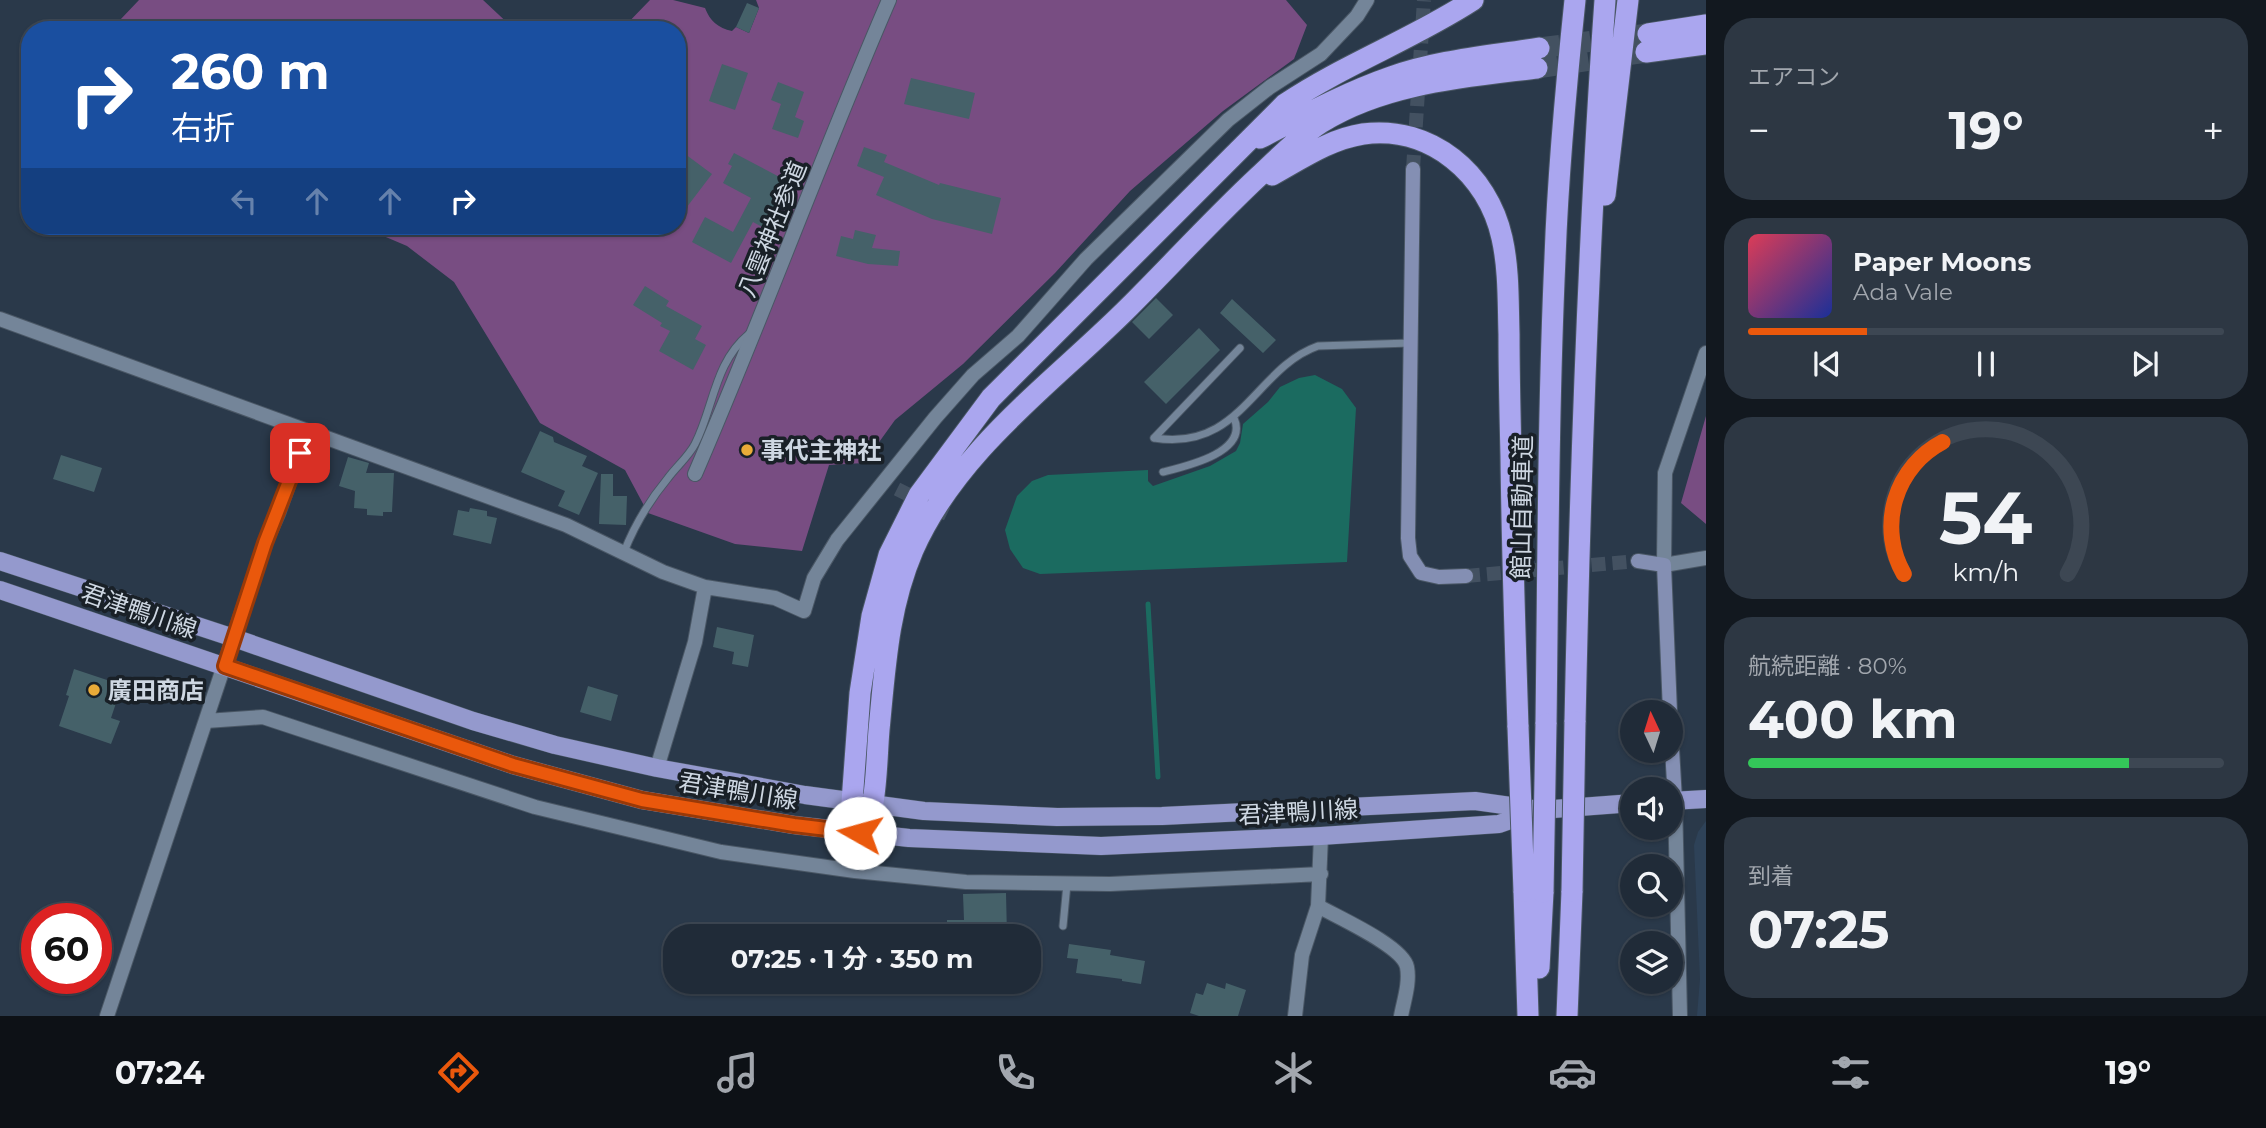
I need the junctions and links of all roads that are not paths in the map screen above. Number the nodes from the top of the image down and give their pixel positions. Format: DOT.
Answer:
graph roads {
  1 [pos="889,0"];
  2 [pos="1367,0"];
  3 [pos="1473,0"];
  4 [pos="1574,0"];
  5 [pos="1605,0"];
  6 [pos="1628,0"];
  7 [pos="1706,24"];
  8 [pos="1706,44"];
  9 [pos="1236,150"];
  10 [pos="1413,169"];
  11 [pos="1242,191"];
  12 [pos="0,319"];
  13 [pos="756,329"];
  14 [pos="1411,343"];
  15 [pos="1240,348"];
  16 [pos="1706,353"];
  17 [pos="1234,418"];
  18 [pos="307,432"];
  19 [pos="1581,434"];
  20 [pos="1163,472"];
  21 [pos="695,474"];
  22 [pos="624,552"];
  23 [pos="1706,558"];
  24 [pos="0,561"];
  25 [pos="1638,561"];
  26 [pos="1664,565"];
  27 [pos="1466,576"];
  28 [pos="705,587"];
  29 [pos="0,590"];
  30 [pos="234,638"];
  31 [pos="225,666"];
  32 [pos="1670,700"];
  33 [pos="206,721"];
  34 [pos="657,768"];
  35 [pos="1706,799"];
  36 [pos="1683,800"];
  37 [pos="862,803"];
  38 [pos="1620,804"];
  39 [pos="1539,810"];
  40 [pos="860,833"];
  41 [pos="1321,836"];
  42 [pos="1674,840"];
  43 [pos="1321,874"];
  44 [pos="1066,884"];
  45 [pos="1534,892"];
  46 [pos="1318,906"];
  47 [pos="1063,926"];
  48 [pos="107,1016"];
  49 [pos="1295,1016"];
  50 [pos="1401,1016"];
  51 [pos="1528,1016"];
  52 [pos="1537,1016"];
  53 [pos="1567,1016"];
  54 [pos="1679,1016"];
  1 -- 13 [label="street, 八雲神社参道"];
  2 -- 28 [label="street"];
  3 -- 9 [label="highway"];
  4 -- 45 [label="highway, 館山自動車道, bridge"];
  5 -- 19 [label="highway"];
  6 -- 19 [label="highway"];
  7 -- 8 [label="highway"];
  9 -- 11 [label="highway"];
  9 -- 37 [label="highway"];
  10 -- 14 [label="street"];
  11 -- 37 [label="highway"];
  11 -- 45 [label="highway, bridge"];
  12 -- 18 [label="street"];
  13 -- 21 [label="street, 八雲神社参道"];
  13 -- 22 [label="lane"];
  14 -- 17 [label="lane"];
  14 -- 27 [label="street"];
  15 -- 17 [label="lane"];
  16 -- 26 [label="street"];
  17 -- 20 [label="lane"];
  18 -- 22 [label="street"];
  18 -- 30 [label="street"];
  19 -- 53 [label="highway, bridge"];
  22 -- 28 [label="street"];
  23 -- 26 [label="street"];
  24 -- 30 [label="main road, 君津鴨川線"];
  25 -- 26 [label="street"];
  26 -- 32 [label="street"];
  28 -- 34 [label="street"];
  29 -- 31 [label="main road, 君津鴨川線"];
  30 -- 31 [label="street"];
  30 -- 34 [label="main road, 君津鴨川線"];
  31 -- 33 [label="street"];
  31 -- 40 [label="main road, 君津鴨川線"];
  33 -- 44 [label="street"];
  33 -- 48 [label="street"];
  34 -- 37 [label="main road, 君津鴨川線"];
  35 -- 36 [label="main road"];
  37 -- 39 [label="main road, 君津鴨川線"];
  37 -- 40 [label="highway"];
  38 -- 39 [label="main road, 君津鴨川線"];
  39 -- 41 [label="main road, 君津鴨川線"];
  40 -- 41 [label="main road, 君津鴨川線"];
  41 -- 43 [label="street"];
  42 -- 54 [label="street"];
  43 -- 44 [label="street"];
  43 -- 46 [label="street"];
  44 -- 47 [label="lane"];
  45 -- 51 [label="highway"];
  45 -- 52 [label="highway, 館山自動車道"];
  46 -- 49 [label="street"];
  46 -- 50 [label="street"];
}
